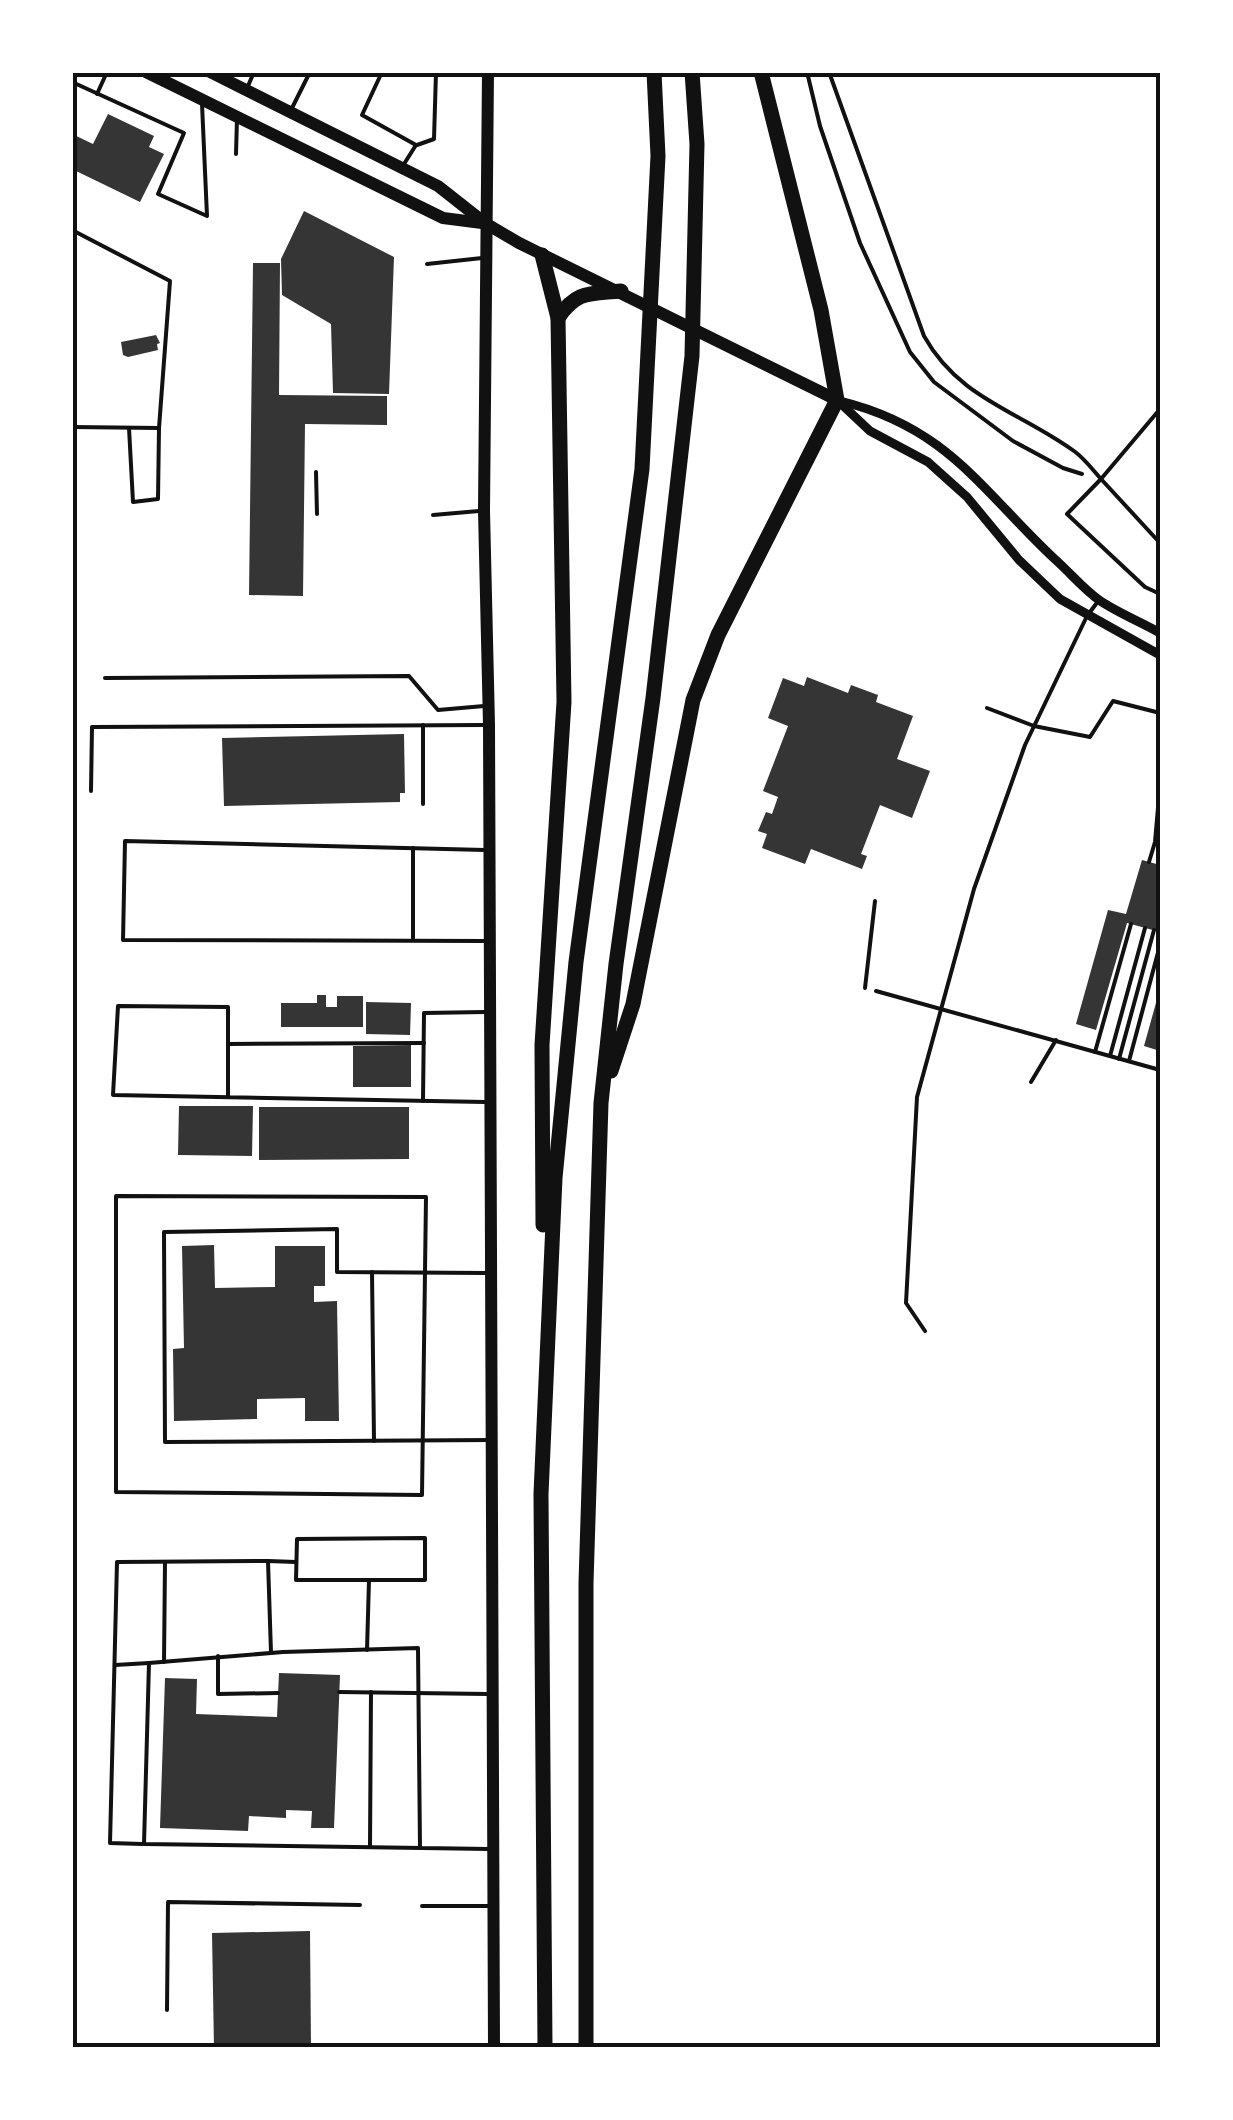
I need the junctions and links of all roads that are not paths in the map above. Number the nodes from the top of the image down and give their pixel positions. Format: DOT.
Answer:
graph roads {
  1 [pos="107,72"];
  2 [pos="146,72"];
  3 [pos="210,72"];
  4 [pos="254,72"];
  5 [pos="310,72"];
  6 [pos="382,72"];
  7 [pos="436,72"];
  8 [pos="488,72"];
  9 [pos="654,72"];
  10 [pos="692,72"];
  11 [pos="761,72"];
  12 [pos="830,72"];
  13 [pos="72,82"];
  14 [pos="246,90"];
  15 [pos="97,94"];
  16 [pos="201,99"];
  17 [pos="290,112"];
  18 [pos="236,116"];
  19 [pos="416,146"];
  20 [pos="236,154"];
  21 [pos="402,168"];
  22 [pos="485,224"];
  23 [pos="72,230"];
  24 [pos="542,255"];
  25 [pos="484,258"];
  26 [pos="427,264"];
  27 [pos="621,291"];
  28 [pos="558,318"];
  29 [pos="838,400"];
  30 [pos="1160,408"];
  31 [pos="72,427"];
  32 [pos="129,428"];
  33 [pos="159,428"];
  34 [pos="316,472"];
  35 [pos="1101,479"];
  36 [pos="484,511"];
  37 [pos="317,514"];
  38 [pos="433,515"];
  39 [pos="1160,543"];
  40 [pos="1160,594"];
  41 [pos="1098,600"];
  42 [pos="1087,616"];
  43 [pos="1160,633"];
  44 [pos="1160,655"];
  45 [pos="105,678"];
  46 [pos="488,706"];
  47 [pos="987,708"];
  48 [pos="1160,714"];
  49 [pos="488,725"];
  50 [pos="423,726"];
  51 [pos="1034,726"];
  52 [pos="1160,785"];
  53 [pos="91,790"];
  54 [pos="423,804"];
  55 [pos="412,848"];
  56 [pos="488,850"];
  57 [pos="1149,862"];
  58 [pos="874,901"];
  59 [pos="1131,924"];
  60 [pos="1146,928"];
  61 [pos="1154,930"];
  62 [pos="413,940"];
  63 [pos="490,941"];
  64 [pos="1160,945"];
  65 [pos="865,988"];
  66 [pos="876,992"];
  67 [pos="941,1009"];
  68 [pos="490,1012"];
  69 [pos="1056,1040"];
  70 [pos="424,1043"];
  71 [pos="228,1044"];
  72 [pos="1094,1052"];
  73 [pos="1110,1056"];
  74 [pos="1119,1059"];
  75 [pos="1129,1062"];
  76 [pos="1160,1070"];
  77 [pos="1031,1082"];
  78 [pos="228,1097"];
  79 [pos="424,1101"];
  80 [pos="490,1102"];
  81 [pos="600,1103"];
  82 [pos="372,1272"];
  83 [pos="424,1272"];
  84 [pos="491,1273"];
  85 [pos="925,1331"];
  86 [pos="543,1394"];
  87 [pos="374,1440"];
  88 [pos="423,1440"];
  89 [pos="492,1440"];
  90 [pos="268,1561"];
  91 [pos="164,1562"];
  92 [pos="296,1562"];
  93 [pos="368,1580"];
  94 [pos="367,1650"];
  95 [pos="271,1653"];
  96 [pos="218,1656"];
  97 [pos="164,1662"];
  98 [pos="149,1663"];
  99 [pos="115,1664"];
  100 [pos="278,1692"];
  101 [pos="340,1692"];
  102 [pos="370,1692"];
  103 [pos="418,1692"];
  104 [pos="493,1694"];
  105 [pos="144,1844"];
  106 [pos="370,1847"];
  107 [pos="420,1848"];
  108 [pos="494,1849"];
  109 [pos="360,1905"];
  110 [pos="422,1906"];
  111 [pos="494,1906"];
  112 [pos="166,2010"];
  113 [pos="494,2048"];
  114 [pos="544,2048"];
  115 [pos="586,2048"];
  1 -- 15 [label="lane"];
  2 -- 16 [label="main road"];
  3 -- 14 [label="main road"];
  4 -- 14 [label="lane"];
  5 -- 17 [label="lane"];
  6 -- 19 [label="lane"];
  7 -- 19 [label="lane"];
  8 -- 22 [label="main road"];
  9 -- 86 [label="highway"];
  10 -- 81 [label="highway"];
  11 -- 29 [label="highway"];
  12 -- 35 [label="lane"];
  13 -- 15 [label="lane"];
  14 -- 17 [label="main road"];
  15 -- 16 [label="lane"];
  16 -- 18 [label="main road"];
  17 -- 21 [label="main road"];
  18 -- 20 [label="lane"];
  18 -- 22 [label="main road"];
  19 -- 21 [label="lane"];
  21 -- 22 [label="main road"];
  22 -- 24 [label="main road"];
  22 -- 25 [label="main road"];
  23 -- 33 [label="lane"];
  24 -- 27 [label="main road"];
  24 -- 28 [label="highway"];
  25 -- 26 [label="lane"];
  25 -- 36 [label="main road"];
  27 -- 28 [label="highway"];
  27 -- 29 [label="main road"];
  28 -- 86 [label="highway"];
  29 -- 41 [label="street"];
  29 -- 42 [label="street"];
  29 -- 81 [label="highway"];
  30 -- 35 [label="lane"];
  31 -- 32 [label="lane"];
  32 -- 33 [label="lane"];
  32 -- 33 [label="lane"];
  34 -- 37 [label="lane"];
  35 -- 39 [label="lane"];
  35 -- 40 [label="lane"];
  36 -- 38 [label="lane"];
  36 -- 46 [label="main road"];
  41 -- 42 [label="lane"];
  41 -- 43 [label="street"];
  42 -- 44 [label="street"];
  42 -- 51 [label="lane"];
  45 -- 46 [label="lane"];
  46 -- 49 [label="main road"];
  47 -- 51 [label="lane"];
  48 -- 51 [label="lane"];
  49 -- 50 [label="lane"];
  49 -- 56 [label="main road"];
  50 -- 53 [label="lane"];
  50 -- 54 [label="lane"];
  51 -- 67 [label="lane"];
  52 -- 57 [label="lane"];
  55 -- 56 [label="lane"];
  55 -- 62 [label="lane"];
  55 -- 62 [label="lane"];
  56 -- 63 [label="main road"];
  58 -- 65 [label="lane"];
  59 -- 72 [label="lane"];
  60 -- 73 [label="lane"];
  61 -- 74 [label="lane"];
  62 -- 63 [label="lane"];
  63 -- 68 [label="main road"];
  64 -- 75 [label="lane"];
  66 -- 67 [label="lane"];
  67 -- 69 [label="lane"];
  67 -- 85 [label="lane"];
  68 -- 70 [label="lane"];
  68 -- 80 [label="main road"];
  69 -- 72 [label="lane"];
  69 -- 77 [label="lane"];
  70 -- 71 [label="lane"];
  70 -- 79 [label="lane"];
  71 -- 78 [label="lane"];
  71 -- 78 [label="lane"];
  72 -- 73 [label="lane"];
  73 -- 74 [label="lane"];
  74 -- 75 [label="lane"];
  75 -- 76 [label="lane"];
  78 -- 79 [label="lane"];
  79 -- 80 [label="lane"];
  80 -- 84 [label="main road"];
  81 -- 115 [label="highway"];
  82 -- 83 [label="lane"];
  82 -- 87 [label="lane"];
  82 -- 87 [label="lane"];
  83 -- 84 [label="lane"];
  83 -- 88 [label="lane"];
  83 -- 88 [label="lane"];
  84 -- 89 [label="main road"];
  86 -- 114 [label="highway"];
  87 -- 88 [label="lane"];
  88 -- 89 [label="lane"];
  89 -- 104 [label="main road"];
  90 -- 91 [label="lane"];
  90 -- 92 [label="lane"];
  90 -- 95 [label="lane"];
  91 -- 97 [label="lane"];
  91 -- 99 [label="lane"];
  92 -- 93 [label="lane"];
  92 -- 93 [label="lane"];
  93 -- 94 [label="lane"];
  94 -- 95 [label="lane"];
  94 -- 103 [label="lane"];
  95 -- 96 [label="lane"];
  96 -- 97 [label="lane"];
  96 -- 100 [label="lane"];
  97 -- 98 [label="lane"];
  98 -- 99 [label="lane"];
  98 -- 105 [label="lane"];
  99 -- 105 [label="lane"];
  101 -- 102 [label="lane"];
  102 -- 103 [label="lane"];
  102 -- 106 [label="lane"];
  103 -- 104 [label="lane"];
  103 -- 107 [label="lane"];
  104 -- 108 [label="main road"];
  105 -- 106 [label="lane"];
  106 -- 107 [label="lane"];
  107 -- 108 [label="lane"];
  108 -- 111 [label="main road"];
  109 -- 112 [label="lane"];
  110 -- 111 [label="lane"];
  111 -- 113 [label="main road"];
}
